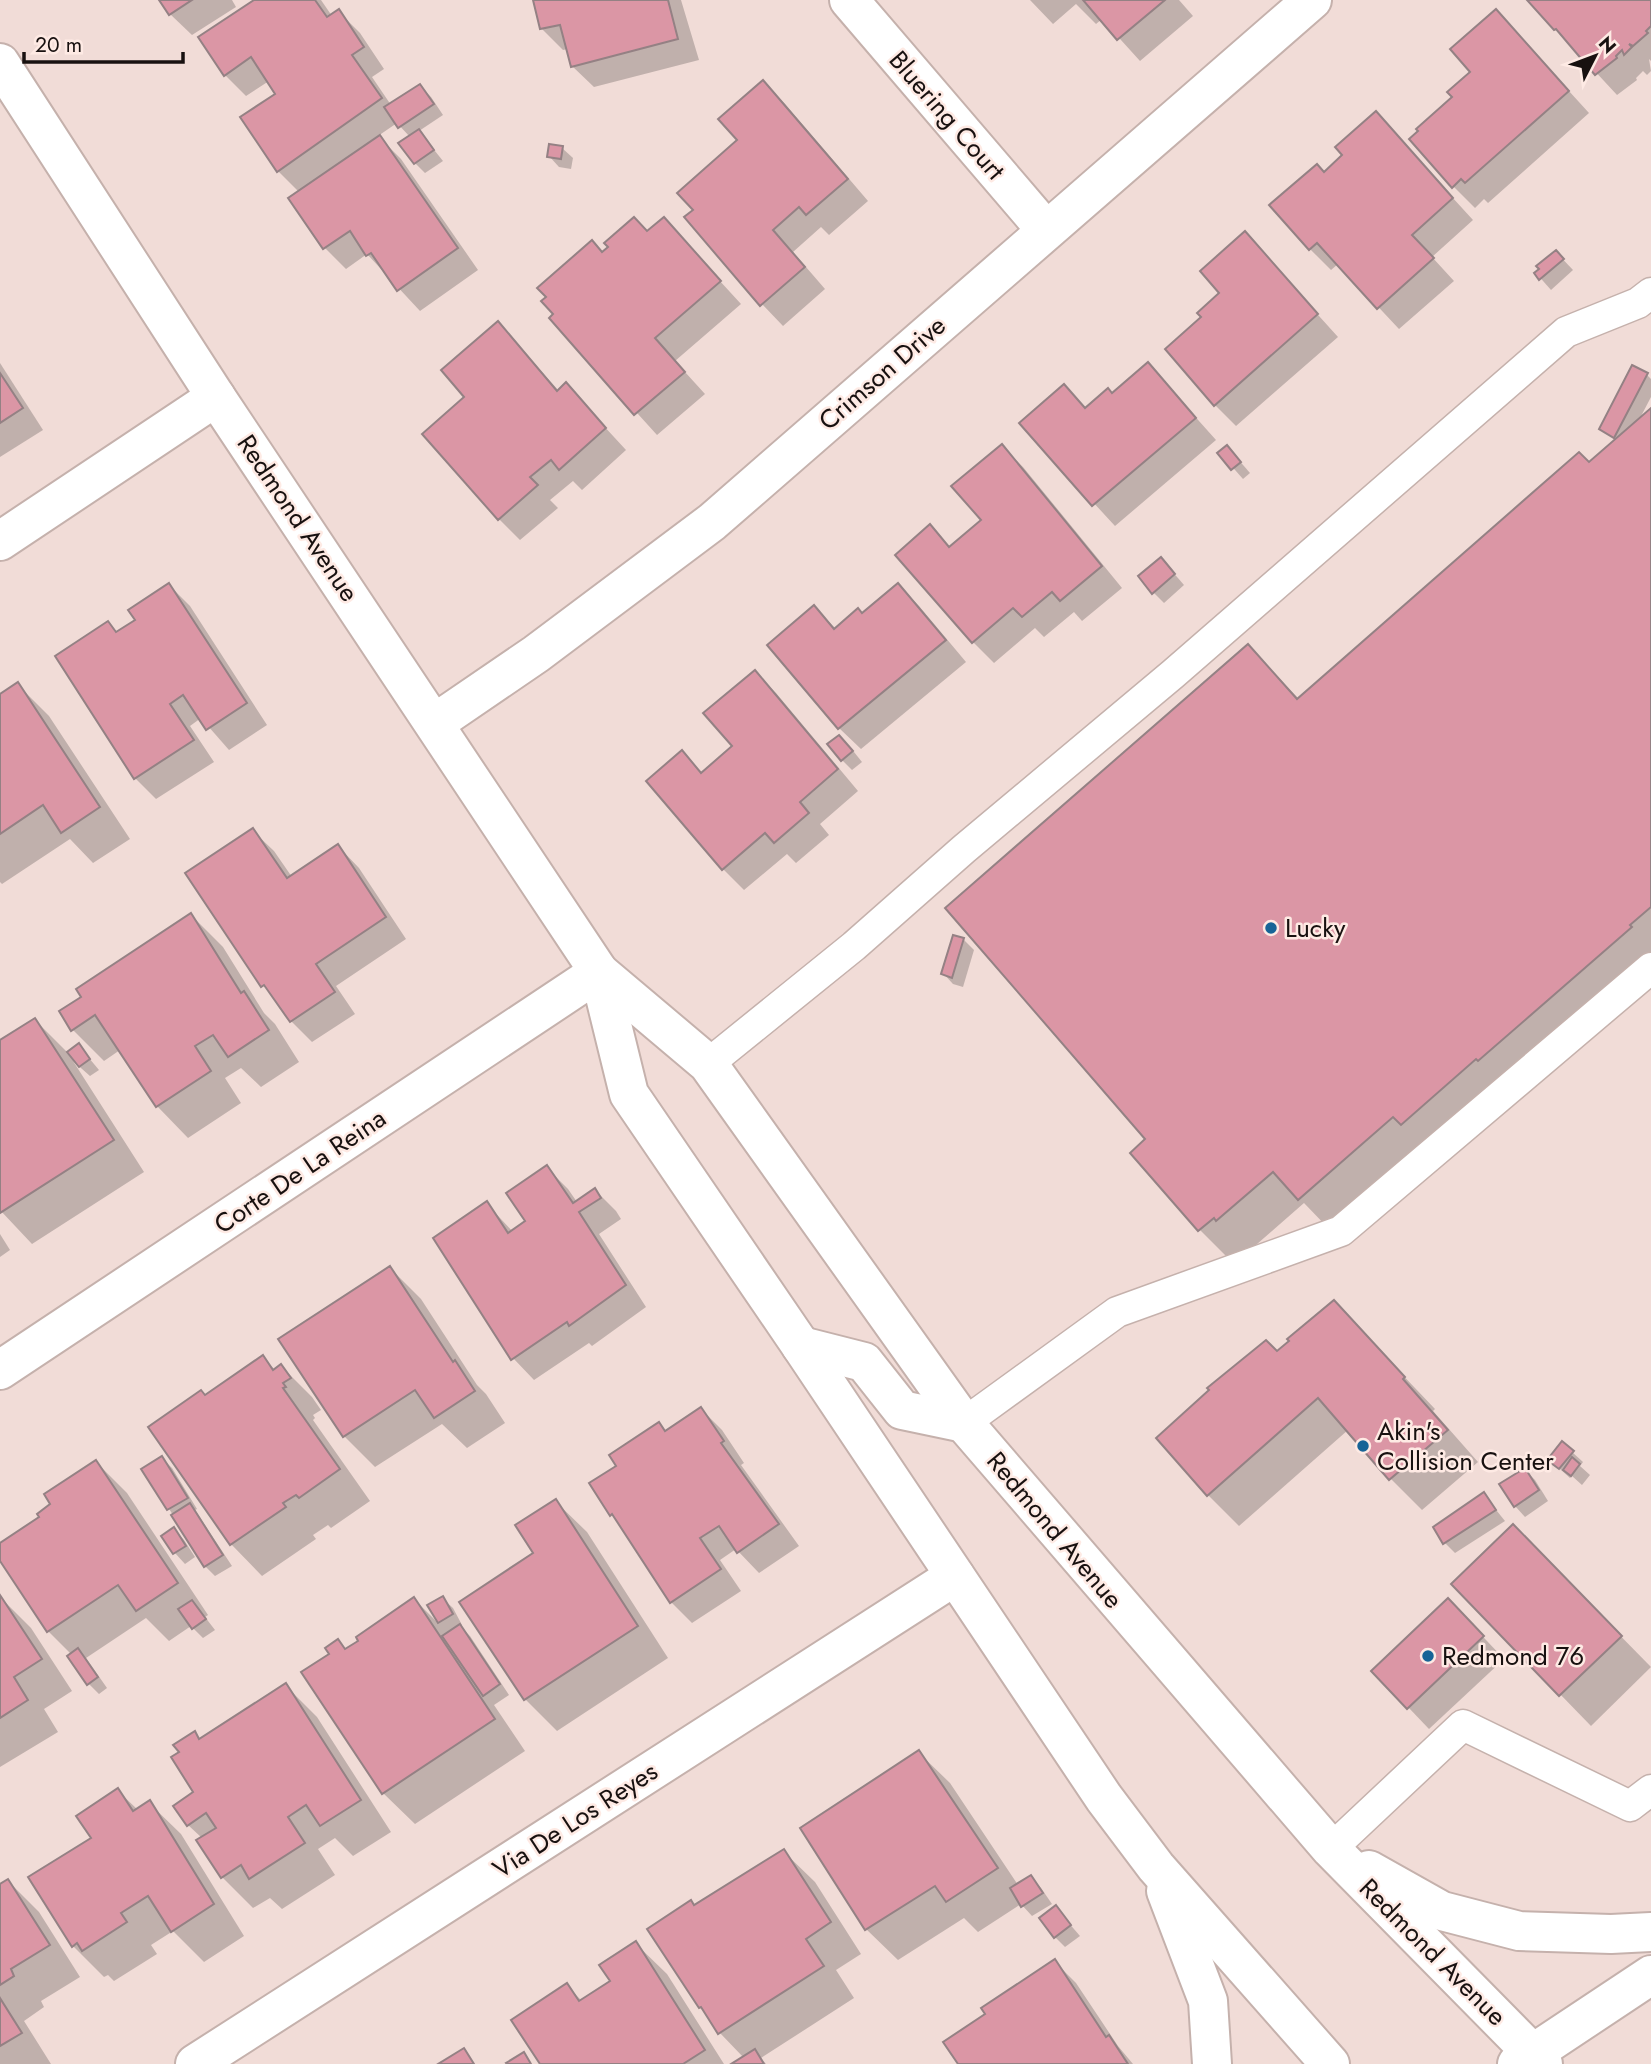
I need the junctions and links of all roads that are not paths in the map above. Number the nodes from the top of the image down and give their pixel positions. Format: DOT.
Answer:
graph roads {
  1 [pos="849,0"];
  2 [pos="1311,0"];
  3 [pos="0,63"];
  4 [pos="1046,230"];
  5 [pos="1651,293"];
  6 [pos="216,397"];
  7 [pos="0,541"];
  8 [pos="435,723"];
  9 [pos="1651,968"];
  10 [pos="599,972"];
  11 [pos="708,1064"];
  12 [pos="802,1346"];
  13 [pos="0,1370"];
  14 [pos="964,1423"];
  15 [pos="955,1576"];
  16 [pos="1651,1790"];
  17 [pos="1331,1849"];
  18 [pos="1156,1867"];
  19 [pos="1651,1932"];
  20 [pos="1651,1975"];
  21 [pos="1531,2061"];
  22 [pos="195,2064"];
  23 [pos="1212,2064"];
  24 [pos="1330,2064"];
  1 -- 4 [label="street, Bluering Court"];
  2 -- 4 [label="street, Crimson Drive"];
  3 -- 6 [label="street, Redmond Avenue"];
  4 -- 8 [label="street, Crimson Drive"];
  5 -- 11 [label="lane"];
  6 -- 7 [label="street"];
  6 -- 8 [label="street, Redmond Avenue"];
  8 -- 10 [label="street, Redmond Avenue"];
  9 -- 14 [label="lane"];
  10 -- 11 [label="street, Redmond Avenue"];
  10 -- 12 [label="street, Redmond Avenue"];
  10 -- 13 [label="street, Corte De La Reina"];
  11 -- 14 [label="street, Redmond Avenue"];
  12 -- 14 [label="street"];
  12 -- 15 [label="street, Redmond Avenue"];
  14 -- 17 [label="street, Redmond Avenue"];
  15 -- 18 [label="street, Redmond Avenue"];
  15 -- 22 [label="street, Via De Los Reyes"];
  16 -- 17 [label="lane"];
  17 -- 19 [label="street"];
  17 -- 21 [label="street, Redmond Avenue"];
  18 -- 23 [label="street"];
  18 -- 24 [label="street, Redmond Avenue"];
  20 -- 21 [label="street"];
}
